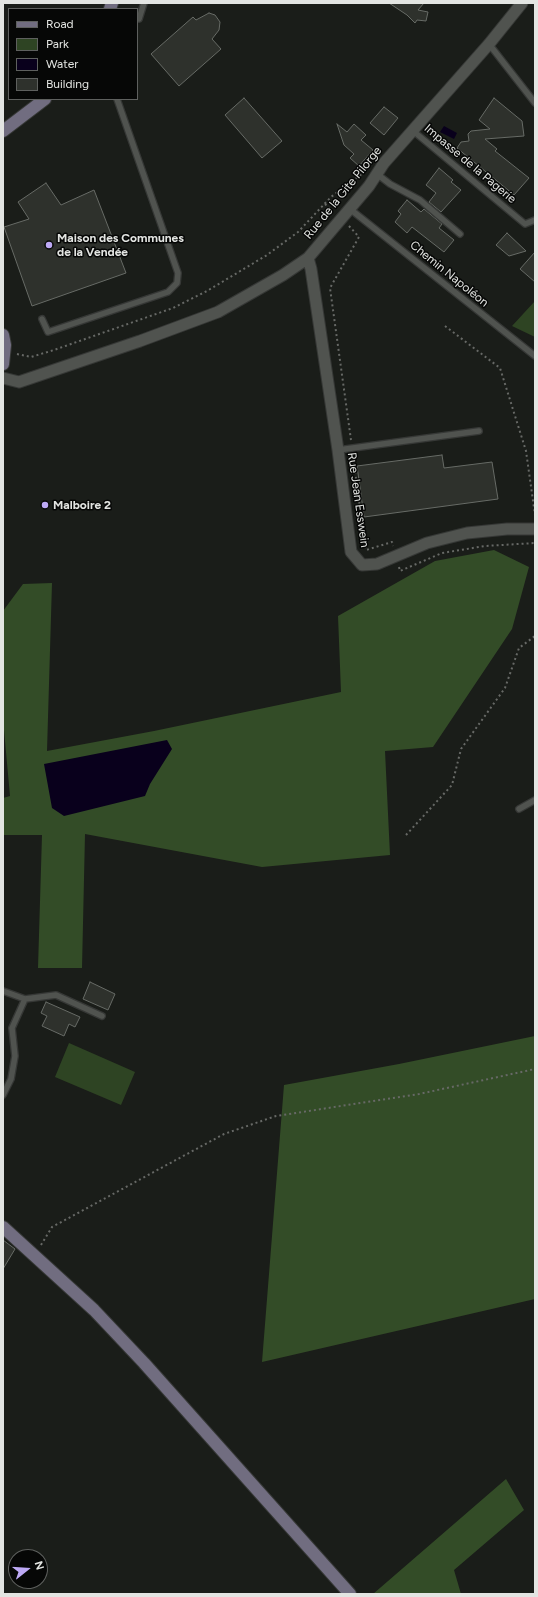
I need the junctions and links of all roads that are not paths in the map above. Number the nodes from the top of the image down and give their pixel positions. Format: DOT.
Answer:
graph roads {
  1 [pos="144,3"];
  2 [pos="522,3"];
  3 [pos="139,19"];
  4 [pos="489,44"];
  5 [pos="44,100"];
  6 [pos="117,100"];
  7 [pos="535,103"];
  8 [pos="412,130"];
  9 [pos="3,131"];
  10 [pos="377,174"];
  11 [pos="350,209"];
  12 [pos="535,220"];
  13 [pos="460,234"];
  14 [pos="308,258"];
  15 [pos="42,319"];
  16 [pos="4,340"];
  17 [pos="535,356"];
  18 [pos="3,364"];
  19 [pos="3,378"];
  20 [pos="479,431"];
  21 [pos="338,450"];
  22 [pos="535,529"];
  23 [pos="535,800"];
  24 [pos="519,809"];
  25 [pos="3,991"];
  26 [pos="24,999"];
  27 [pos="102,1016"];
  28 [pos="3,1095"];
  29 [pos="3,1227"];
  30 [pos="350,1594"];
  1 -- 3 [label="lane"];
  2 -- 4 [label="street, Rue de la Gite Pilorge"];
  4 -- 7 [label="lane"];
  4 -- 8 [label="street, Rue de la Gite Pilorge"];
  5 -- 9 [label="street"];
  6 -- 15 [label="lane"];
  8 -- 10 [label="street, Rue de la Gite Pilorge"];
  8 -- 12 [label="lane, Impasse de la Pagerie"];
  10 -- 11 [label="street, Rue de la Gite Pilorge"];
  10 -- 13 [label="lane"];
  11 -- 14 [label="street, Rue de la Gite Pilorge"];
  11 -- 17 [label="lane, Chemin Napoléon"];
  14 -- 19 [label="street, Rue de la Gite Pilorge"];
  14 -- 21 [label="street, Rue Jean Esswein"];
  16 -- 18 [label="street"];
  20 -- 21 [label="lane"];
  21 -- 22 [label="street, Rue Jean Esswein"];
  23 -- 24 [label="lane"];
  25 -- 26 [label="lane"];
  26 -- 27 [label="lane"];
  26 -- 28 [label="lane"];
  29 -- 30 [label="street"];
}
